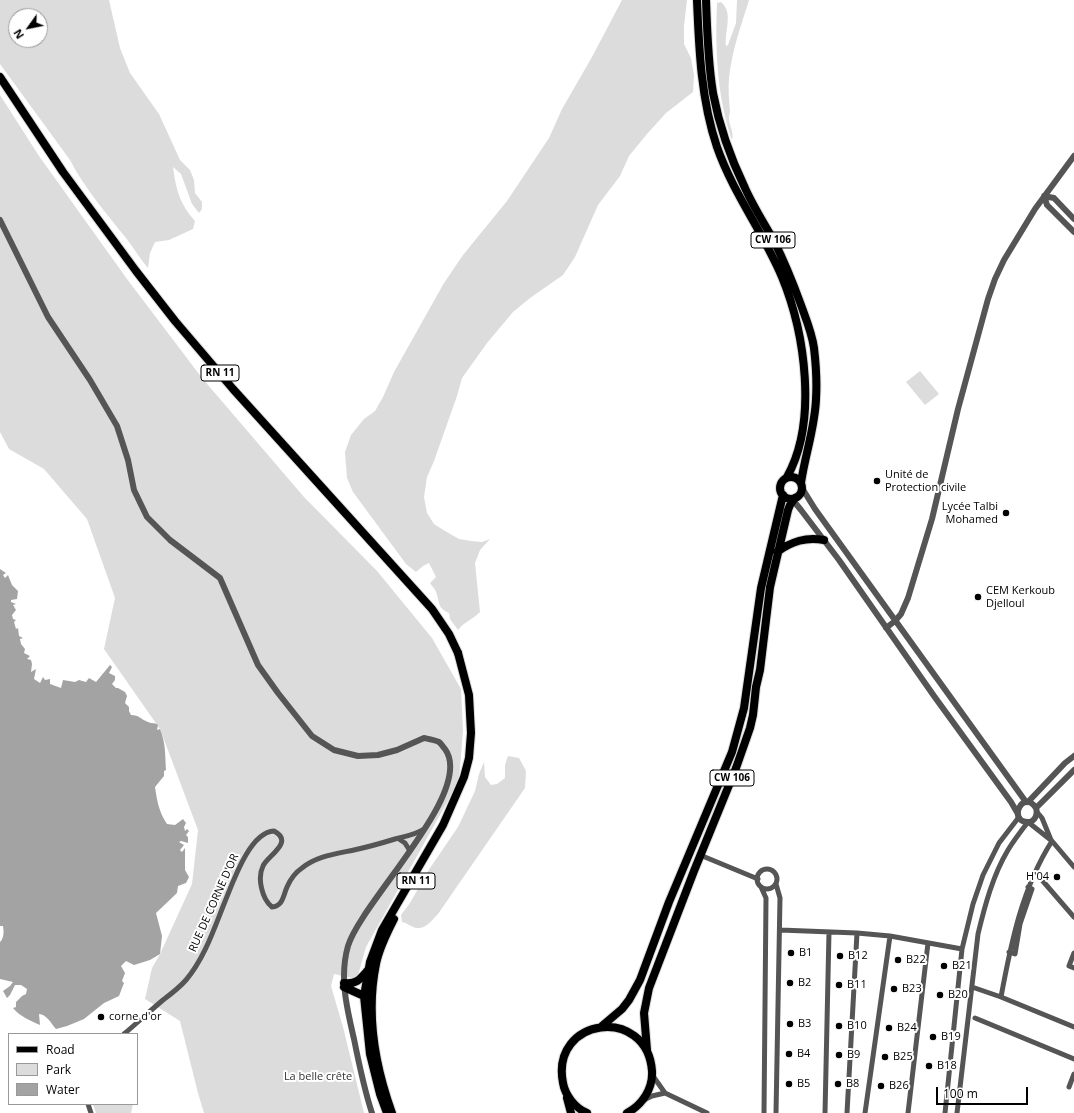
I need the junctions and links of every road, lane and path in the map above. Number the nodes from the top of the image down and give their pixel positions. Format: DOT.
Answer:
graph roads {
  1 [pos="697,0"];
  2 [pos="706,0"];
  3 [pos="0,77"];
  4 [pos="1074,156"];
  5 [pos="1044,196"];
  6 [pos="1074,219"];
  7 [pos="0,220"];
  8 [pos="1074,232"];
  9 [pos="787,477"];
  10 [pos="802,485"];
  11 [pos="783,496"];
  12 [pos="793,499"];
  13 [pos="824,540"];
  14 [pos="778,552"];
  15 [pos="895,621"];
  16 [pos="886,628"];
  17 [pos="458,653"];
  18 [pos="1074,756"];
  19 [pos="1074,770"];
  20 [pos="1027,802"];
  21 [pos="1037,810"];
  22 [pos="1019,816"];
  23 [pos="1028,822"];
  24 [pos="425,828"];
  25 [pos="398,839"];
  26 [pos="1052,841"];
  27 [pos="410,851"];
  28 [pos="700,855"];
  29 [pos="1074,867"];
  30 [pos="1035,872"];
  31 [pos="758,878"];
  32 [pos="776,884"];
  33 [pos="761,887"];
  34 [pos="1074,917"];
  35 [pos="780,930"];
  36 [pos="829,932"];
  37 [pos="857,933"];
  38 [pos="890,936"];
  39 [pos="928,943"];
  40 [pos="962,949"];
  41 [pos="1074,954"];
  42 [pos="369,968"];
  43 [pos="1074,968"];
  44 [pos="344,985"];
  45 [pos="972,987"];
  46 [pos="364,996"];
  47 [pos="1001,997"];
  48 [pos="975,1018"];
  49 [pos="372,1019"];
  50 [pos="602,1026"];
  51 [pos="1074,1027"];
  52 [pos="125,1033"];
  53 [pos="647,1050"];
  54 [pos="1074,1059"];
  55 [pos="1074,1074"];
  56 [pos="652,1076"];
  57 [pos="1069,1087"];
  58 [pos="566,1093"];
  59 [pos="665,1093"];
  60 [pos="644,1100"];
  61 [pos="389,1112"];
  62 [pos="372,1113"];
  63 [pos="571,1113"];
  64 [pos="587,1113"];
  65 [pos="627,1113"];
  66 [pos="707,1113"];
  67 [pos="764,1113"];
  68 [pos="776,1113"];
  69 [pos="825,1113"];
  70 [pos="847,1113"];
  71 [pos="865,1113"];
  72 [pos="908,1113"];
  73 [pos="945,1113"];
  74 [pos="957,1113"];
  1 -- 9 [label="main road, CW 106"];
  2 -- 10 [label="main road, CW 106"];
  3 -- 17 [label="main road, RN 11"];
  4 -- 5 [label="street"];
  5 -- 6 [label="street"];
  5 -- 8 [label="street"];
  5 -- 15 [label="street"];
  7 -- 24 [label="street"];
  9 -- 10 [label="main road"];
  9 -- 11 [label="main road"];
  10 -- 12 [label="main road"];
  10 -- 15 [label="street"];
  11 -- 12 [label="main road"];
  11 -- 50 [label="main road, CW 106"];
  12 -- 13 [label="street"];
  12 -- 14 [label="main road, CW 106"];
  13 -- 14 [label="main road"];
  13 -- 16 [label="street"];
  14 -- 28 [label="main road, CW 106"];
  15 -- 16 [label="street"];
  15 -- 20 [label="street"];
  16 -- 22 [label="street"];
  17 -- 42 [label="main road, RN 11"];
  17 -- 49 [label="main road, RN 11"];
  18 -- 20 [label="street"];
  19 -- 21 [label="street"];
  20 -- 21 [label="street"];
  20 -- 22 [label="street"];
  21 -- 23 [label="street"];
  21 -- 26 [label="street"];
  22 -- 23 [label="street"];
  22 -- 40 [label="street"];
  23 -- 26 [label="street"];
  23 -- 45 [label="street"];
  24 -- 25 [label="street"];
  24 -- 27 [label="street"];
  25 -- 27 [label="street"];
  25 -- 52 [label="street, RUE DE CORNE D'OR"];
  26 -- 29 [label="street"];
  26 -- 30 [label="street"];
  27 -- 44 [label="street"];
  28 -- 31 [label="street"];
  28 -- 53 [label="main road, CW 106"];
  30 -- 34 [label="street"];
  30 -- 47 [label="street"];
  31 -- 32 [label="street"];
  31 -- 33 [label="street"];
  32 -- 33 [label="street"];
  32 -- 35 [label="street"];
  33 -- 67 [label="street"];
  35 -- 36 [label="street"];
  35 -- 68 [label="street"];
  36 -- 37 [label="street"];
  36 -- 69 [label="street"];
  37 -- 38 [label="street"];
  37 -- 70 [label="street"];
  38 -- 39 [label="street"];
  38 -- 71 [label="street"];
  39 -- 40 [label="street"];
  39 -- 72 [label="street"];
  40 -- 73 [label="street"];
  41 -- 43 [label="street"];
  42 -- 44 [label="main road"];
  42 -- 46 [label="main road, RN 11"];
  44 -- 46 [label="main road"];
  44 -- 62 [label="street"];
  45 -- 47 [label="street"];
  45 -- 74 [label="street"];
  46 -- 49 [label="main road"];
  46 -- 61 [label="main road, RN 11"];
  47 -- 51 [label="street"];
  48 -- 54 [label="street"];
  49 -- 61 [label="main road, RN 11"];
  50 -- 53 [label="main road"];
  50 -- 58 [label="main road"];
  53 -- 56 [label="main road"];
  55 -- 57 [label="street"];
  56 -- 59 [label="street"];
  56 -- 60 [label="main road"];
  58 -- 63 [label="main road"];
  58 -- 64 [label="main road"];
  59 -- 60 [label="street"];
  59 -- 66 [label="street"];
  60 -- 65 [label="main road"];
}
